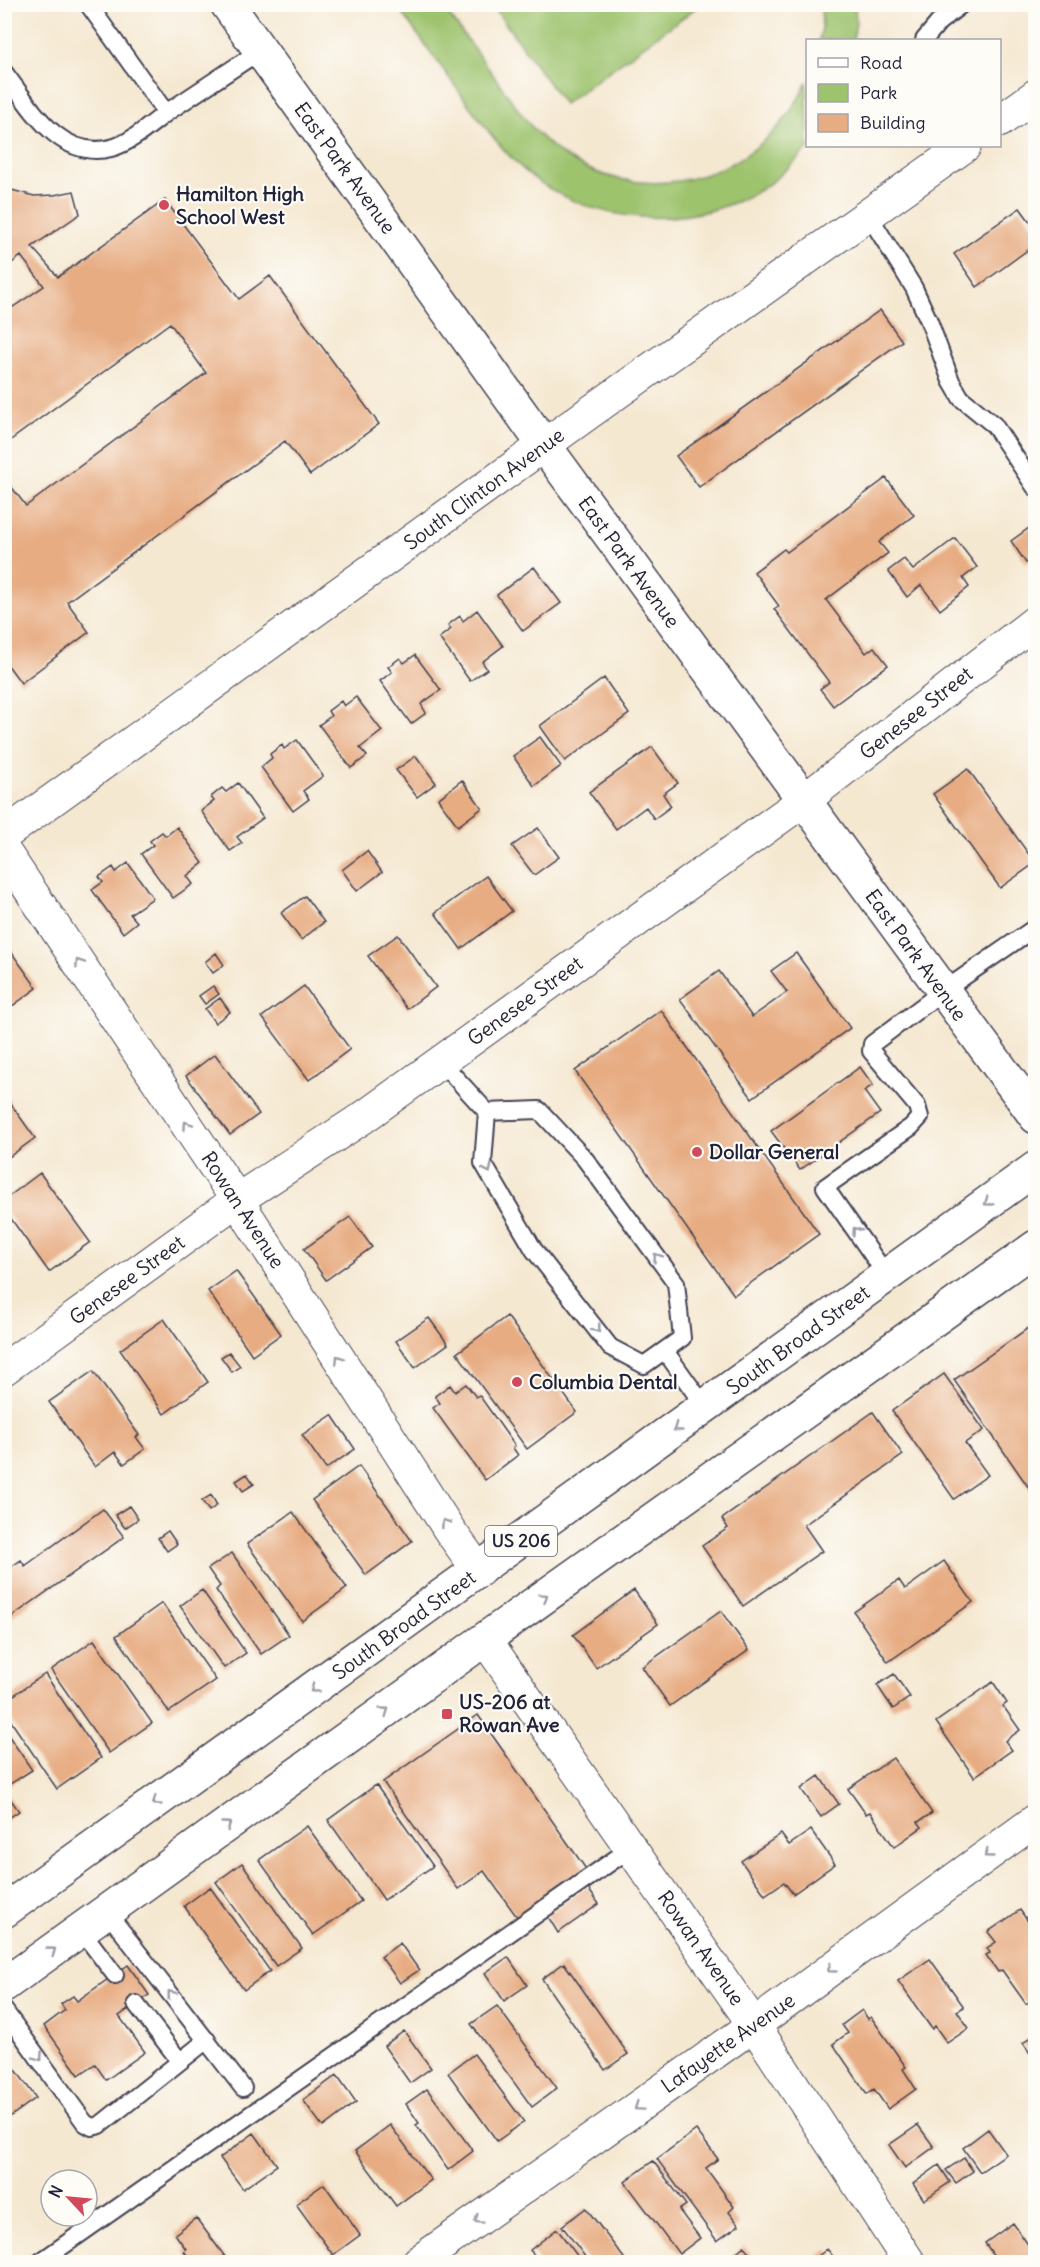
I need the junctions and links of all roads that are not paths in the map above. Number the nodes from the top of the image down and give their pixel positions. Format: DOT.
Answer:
graph roads {
  1 [pos="88,4"];
  2 [pos="227,4"];
  3 [pos="962,4"];
  4 [pos="925,39"];
  5 [pos="261,50"];
  6 [pos="4,72"];
  7 [pos="1035,95"];
  8 [pos="166,113"];
  9 [pos="1001,120"];
  10 [pos="948,150"];
  11 [pos="868,214"];
  12 [pos="544,445"];
  13 [pos="1035,487"];
  14 [pos="1035,621"];
  15 [pos="803,801"];
  16 [pos="4,835"];
  17 [pos="4,851"];
  18 [pos="1035,927"];
  19 [pos="943,991"];
  20 [pos="441,1062"];
  21 [pos="487,1112"];
  22 [pos="1035,1117"];
  23 [pos="1035,1168"];
  24 [pos="237,1200"];
  25 [pos="1035,1247"];
  26 [pos="887,1276"];
  27 [pos="665,1351"];
  28 [pos="4,1369"];
  29 [pos="705,1407"];
  30 [pos="479,1571"];
  31 [pos="484,1639"];
  32 [pos="1035,1820"];
  33 [pos="631,1848"];
  34 [pos="4,1911"];
  35 [pos="94,1921"];
  36 [pos="115,1975"];
  37 [pos="4,1985"];
  38 [pos="136,2004"];
  39 [pos="4,2010"];
  40 [pos="754,2025"];
  41 [pos="207,2040"];
  42 [pos="179,2060"];
  43 [pos="243,2088"];
  44 [pos="40,2262"];
  45 [pos="418,2262"];
  46 [pos="909,2262"];
  1 -- 8 [label="lane"];
  2 -- 5 [label="main road, East Park Avenue"];
  3 -- 4 [label="lane"];
  5 -- 8 [label="lane"];
  5 -- 12 [label="main road, East Park Avenue"];
  6 -- 8 [label="lane"];
  7 -- 9 [label="street"];
  10 -- 11 [label="street, South Clinton Avenue"];
  11 -- 12 [label="street, South Clinton Avenue"];
  11 -- 13 [label="lane"];
  12 -- 15 [label="main road, East Park Avenue"];
  12 -- 16 [label="street, South Clinton Avenue"];
  14 -- 15 [label="street, Genesee Street"];
  15 -- 19 [label="main road, East Park Avenue"];
  15 -- 20 [label="street, Genesee Street"];
  24 -- 17 [label="street, Rowan Avenue, one-way"];
  18 -- 19 [label="lane"];
  19 -- 22 [label="main road, East Park Avenue"];
  26 -- 19 [label="lane, one-way"];
  20 -- 21 [label="lane"];
  20 -- 24 [label="street, Genesee Street"];
  21 -- 27 [label="lane, one-way"];
  27 -- 21 [label="lane, one-way"];
  23 -- 26 [label="main road, South Broad Street / US 206, one-way"];
  24 -- 28 [label="street, Genesee Street"];
  30 -- 24 [label="street, Rowan Avenue, one-way"];
  31 -- 25 [label="main road, US 206, one-way"];
  26 -- 29 [label="main road, South Broad Street / US 206"];
  27 -- 29 [label="lane"];
  29 -- 30 [label="main road, South Broad Street / US 206, one-way"];
  30 -- 34 [label="main road, South Broad Street / US 206, one-way"];
  31 -- 33 [label="street, Rowan Avenue"];
  35 -- 31 [label="main road, US 206, one-way"];
  32 -- 40 [label="street, Lafayette Avenue, one-way"];
  33 -- 40 [label="street, Rowan Avenue"];
  33 -- 44 [label="lane"];
  35 -- 36 [label="lane"];
  37 -- 35 [label="main road, US 206, one-way"];
  41 -- 35 [label="lane, one-way"];
  38 -- 42 [label="lane"];
  39 -- 42 [label="lane, one-way"];
  40 -- 45 [label="street, Lafayette Avenue, one-way"];
  40 -- 46 [label="street, Rowan Avenue"];
  41 -- 42 [label="lane"];
  41 -- 43 [label="lane"];
}
